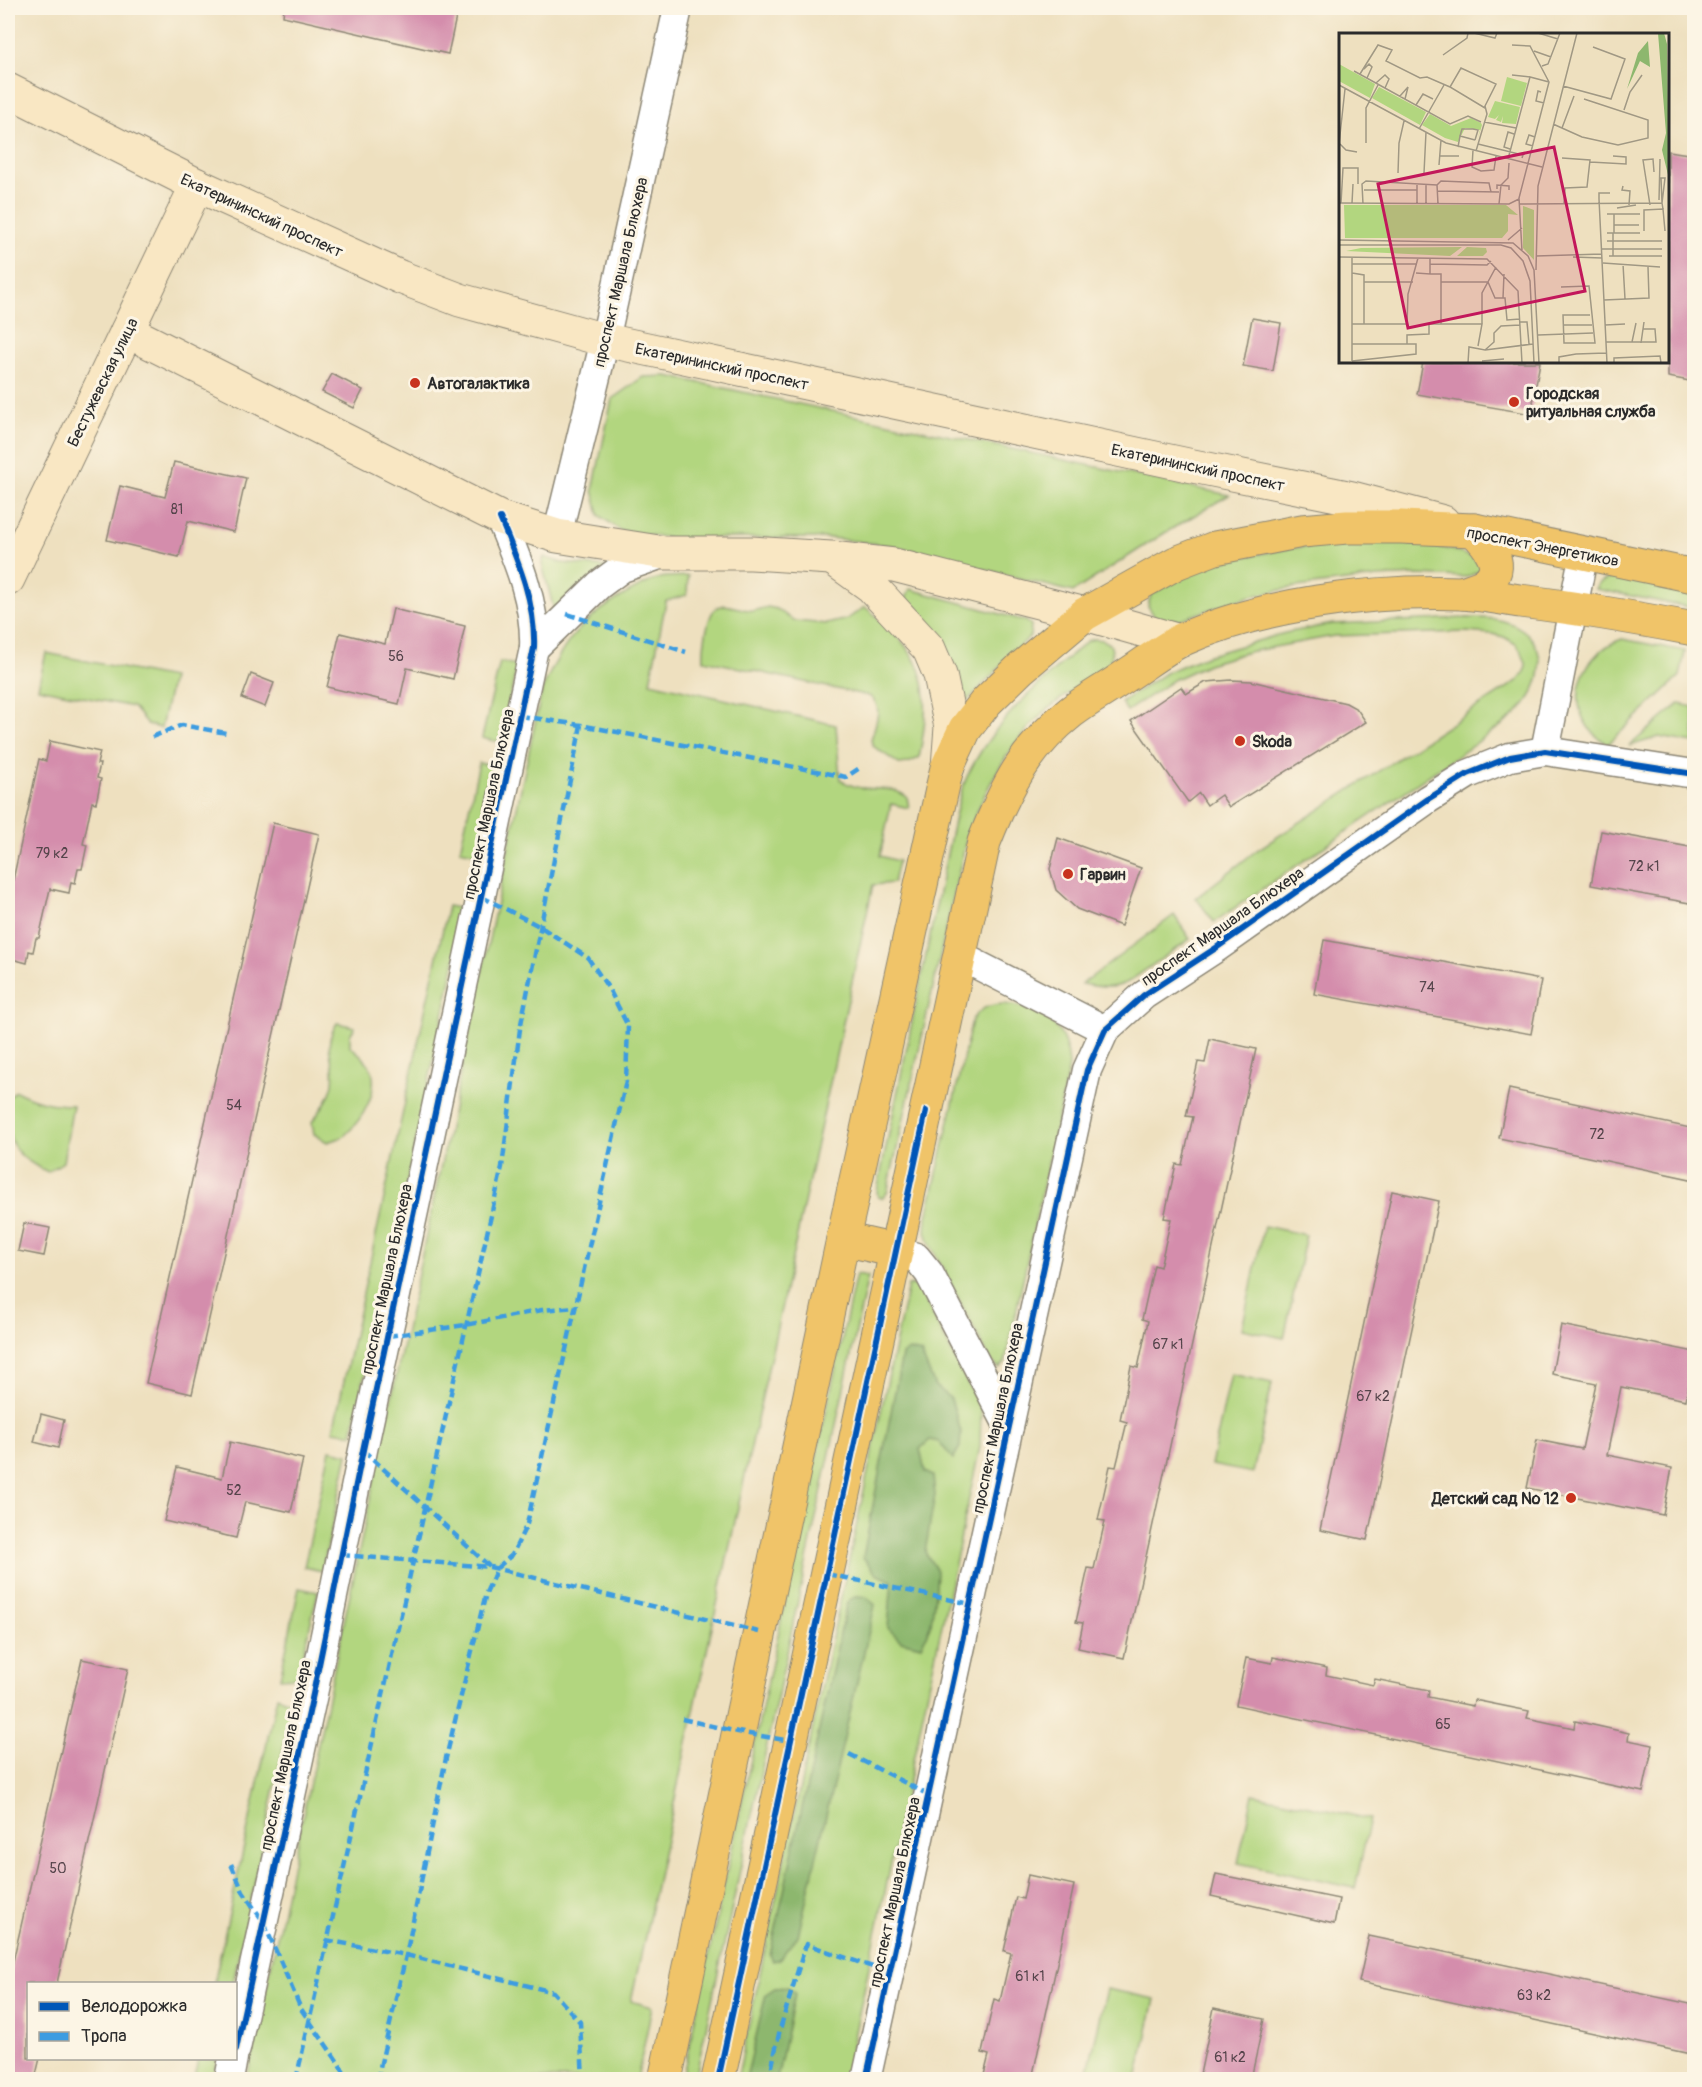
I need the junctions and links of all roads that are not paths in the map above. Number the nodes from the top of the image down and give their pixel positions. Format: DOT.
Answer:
graph roads {
  1 [pos="678,8"];
  2 [pos="8,90"];
  3 [pos="197,185"];
  4 [pos="127,330"];
  5 [pos="605,340"];
  6 [pos="500,518"];
  7 [pos="1474,530"];
  8 [pos="557,536"];
  9 [pos="1584,552"];
  10 [pos="665,553"];
  11 [pos="831,558"];
  12 [pos="1695,576"];
  13 [pos="8,579"];
  14 [pos="1462,593"];
  15 [pos="1573,607"];
  16 [pos="1085,614"];
  17 [pos="1695,629"];
  18 [pos="1180,641"];
  19 [pos="534,648"];
  20 [pos="1545,751"];
  21 [pos="947,768"];
  22 [pos="1695,774"];
  23 [pos="960,956"];
  24 [pos="1105,1030"];
  25 [pos="843,1239"];
  26 [pos="896,1251"];
  27 [pos="1009,1427"];
  28 [pos="237,2044"];
  29 [pos="233,2060"];
  30 [pos="229,2079"];
  31 [pos="665,2079"];
  32 [pos="718,2079"];
  33 [pos="866,2079"];
  1 -- 5 [label="street, проспект Маршала Блюхера"];
  2 -- 3 [label="street, Екатерининский проспект"];
  3 -- 4 [label="street, Бестужевская улица"];
  3 -- 5 [label="street, Екатерининский проспект"];
  4 -- 6 [label="street"];
  4 -- 13 [label="street, Бестужевская улица"];
  5 -- 7 [label="street, Екатерининский проспект"];
  5 -- 8 [label="street, проспект Маршала Блюхера"];
  6 -- 8 [label="street"];
  6 -- 19 [label="street, проспект Маршала Блюхера"];
  7 -- 9 [label="main road, проспект Энергетиков"];
  7 -- 14 [label="main road"];
  7 -- 16 [label="main road, проспект Энергетиков"];
  8 -- 10 [label="street"];
  9 -- 12 [label="main road, проспект Энергетиков"];
  9 -- 15 [label="street"];
  10 -- 11 [label="street"];
  10 -- 19 [label="street"];
  11 -- 16 [label="street"];
  11 -- 21 [label="street"];
  14 -- 15 [label="main road"];
  14 -- 18 [label="main road"];
  15 -- 17 [label="main road"];
  15 -- 20 [label="street"];
  16 -- 18 [label="street"];
  16 -- 21 [label="main road"];
  18 -- 23 [label="main road"];
  19 -- 28 [label="street, проспект Маршала Блюхера"];
  20 -- 22 [label="street"];
  20 -- 24 [label="street, проспект Маршала Блюхера"];
  21 -- 25 [label="main road"];
  23 -- 24 [label="street"];
  23 -- 26 [label="main road"];
  24 -- 27 [label="street, проспект Маршала Блюхера"];
  25 -- 26 [label="main road"];
  25 -- 31 [label="main road"];
  26 -- 27 [label="street"];
  26 -- 32 [label="main road"];
  27 -- 33 [label="street, проспект Маршала Блюхера"];
  29 -- 30 [label="street"];
}
